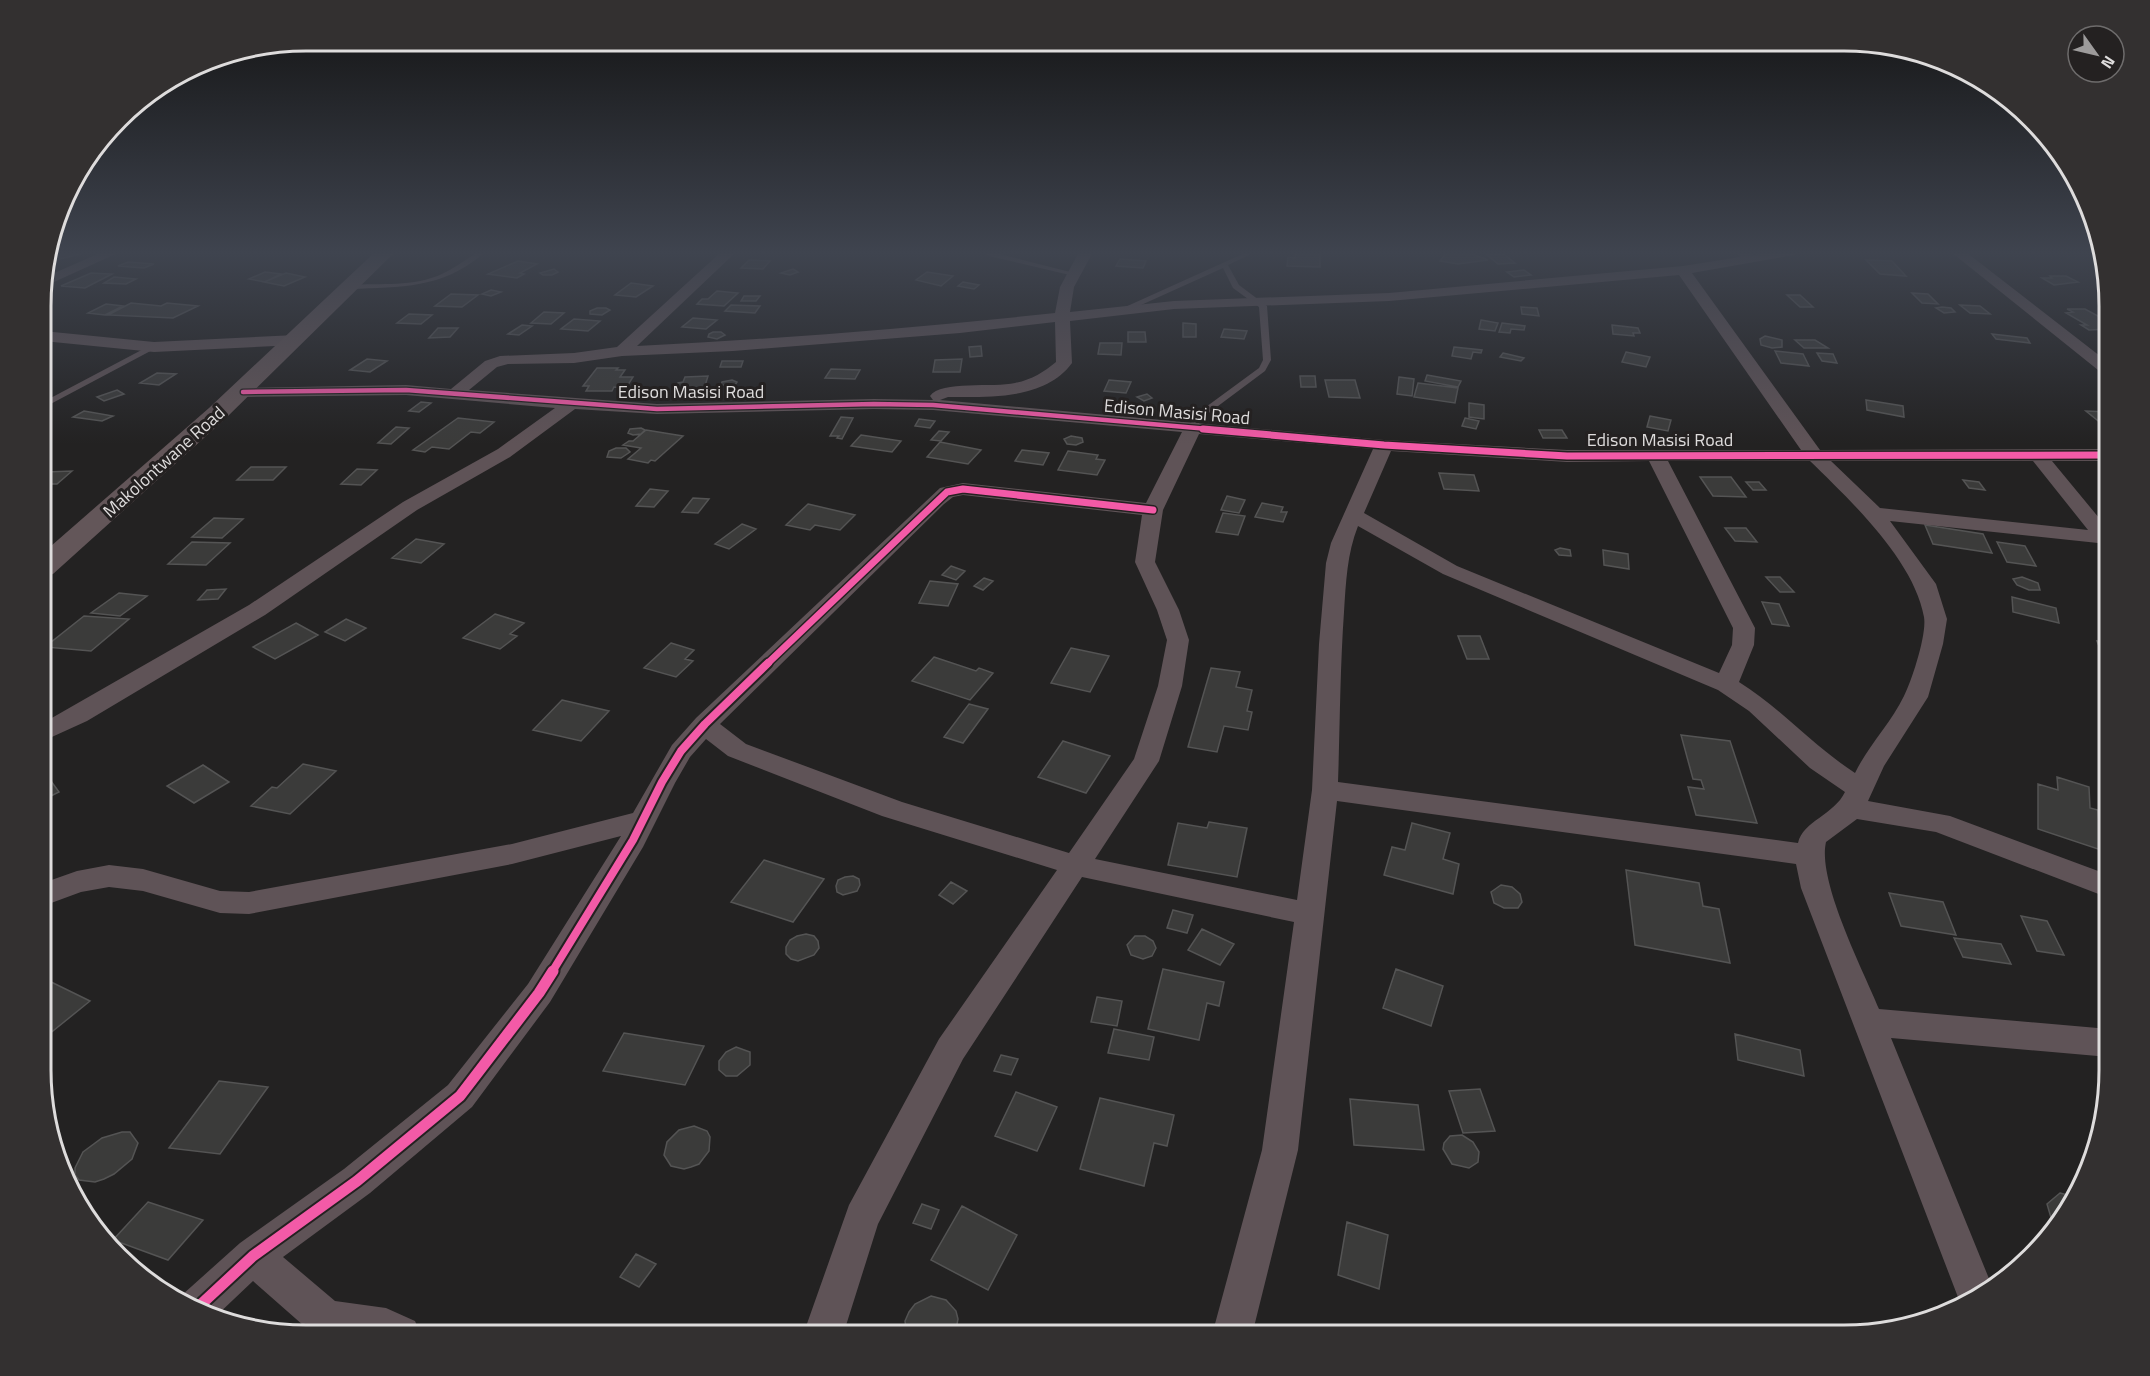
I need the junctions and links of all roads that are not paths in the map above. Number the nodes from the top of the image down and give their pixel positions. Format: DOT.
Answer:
graph roads {
  1 [pos="320,316"];
  2 [pos="660,316"];
  3 [pos="1052,316"];
  4 [pos="1062,316"];
  5 [pos="1264,316"];
  6 [pos="1716,316"];
  7 [pos="2039,316"];
  8 [pos="51,337"];
  9 [pos="296,340"];
  10 [pos="154,347"];
  11 [pos="622,351"];
  12 [pos="2099,363"];
  13 [pos="243,392"];
  14 [pos="454,395"];
  15 [pos="51,401"];
  16 [pos="571,404"];
  17 [pos="933,405"];
  18 [pos="1193,428"];
  19 [pos="1384,445"];
  20 [pos="1655,455"];
  21 [pos="1814,455"];
  22 [pos="2038,455"];
  23 [pos="2099,455"];
  24 [pos="1152,510"];
  25 [pos="1874,513"];
  26 [pos="1353,515"];
  27 [pos="2099,529"];
  28 [pos="2099,539"];
  29 [pos="51,561"];
  30 [pos="1726,685"];
  31 [pos="705,724"];
  32 [pos="51,729"];
  33 [pos="1324,790"];
  34 [pos="1855,798"];
  35 [pos="643,820"];
  36 [pos="1809,855"];
  37 [pos="1074,865"];
  38 [pos="2099,883"];
  39 [pos="51,892"];
  40 [pos="1309,914"];
  41 [pos="1868,1022"];
  42 [pos="2099,1041"];
  43 [pos="253,1256"];
  44 [pos="1974,1290"];
  45 [pos="202,1303"];
  46 [pos="366,1325"];
  47 [pos="826,1325"];
  48 [pos="1235,1325"];
  1 -- 9 [label="main road, Makolontwane Road"];
  2 -- 11 [label="street"];
  3 -- 11 [label="street"];
  4 -- 17 [label="street"];
  5 -- 18 [label="lane"];
  6 -- 21 [label="street"];
  7 -- 12 [label="street"];
  8 -- 10 [label="street"];
  9 -- 10 [label="street"];
  9 -- 13 [label="main road, Makolontwane Road"];
  10 -- 15 [label="lane"];
  11 -- 14 [label="street"];
  13 -- 14 [label="street, Edison Masisi Road"];
  13 -- 29 [label="main road, Makolontwane Road"];
  14 -- 16 [label="street, Edison Masisi Road"];
  16 -- 17 [label="street, Edison Masisi Road"];
  16 -- 32 [label="street"];
  17 -- 18 [label="street, Edison Masisi Road"];
  18 -- 19 [label="street, Edison Masisi Road"];
  18 -- 24 [label="street"];
  19 -- 20 [label="street, Edison Masisi Road"];
  19 -- 26 [label="street"];
  20 -- 21 [label="street, Edison Masisi Road"];
  20 -- 30 [label="street"];
  21 -- 22 [label="street, Edison Masisi Road"];
  21 -- 25 [label="street"];
  22 -- 23 [label="street, Edison Masisi Road"];
  22 -- 27 [label="street"];
  24 -- 31 [label="street"];
  24 -- 37 [label="street"];
  25 -- 28 [label="street"];
  25 -- 34 [label="street"];
  26 -- 30 [label="street"];
  26 -- 33 [label="street"];
  30 -- 34 [label="street"];
  31 -- 35 [label="street"];
  31 -- 37 [label="street"];
  33 -- 36 [label="street"];
  33 -- 40 [label="street"];
  34 -- 36 [label="street"];
  34 -- 38 [label="street"];
  35 -- 39 [label="street"];
  35 -- 43 [label="street"];
  36 -- 41 [label="street"];
  37 -- 40 [label="street"];
  37 -- 47 [label="street"];
  40 -- 48 [label="street"];
  41 -- 42 [label="street"];
  41 -- 44 [label="street"];
  43 -- 45 [label="street"];
  43 -- 46 [label="street"];
}
